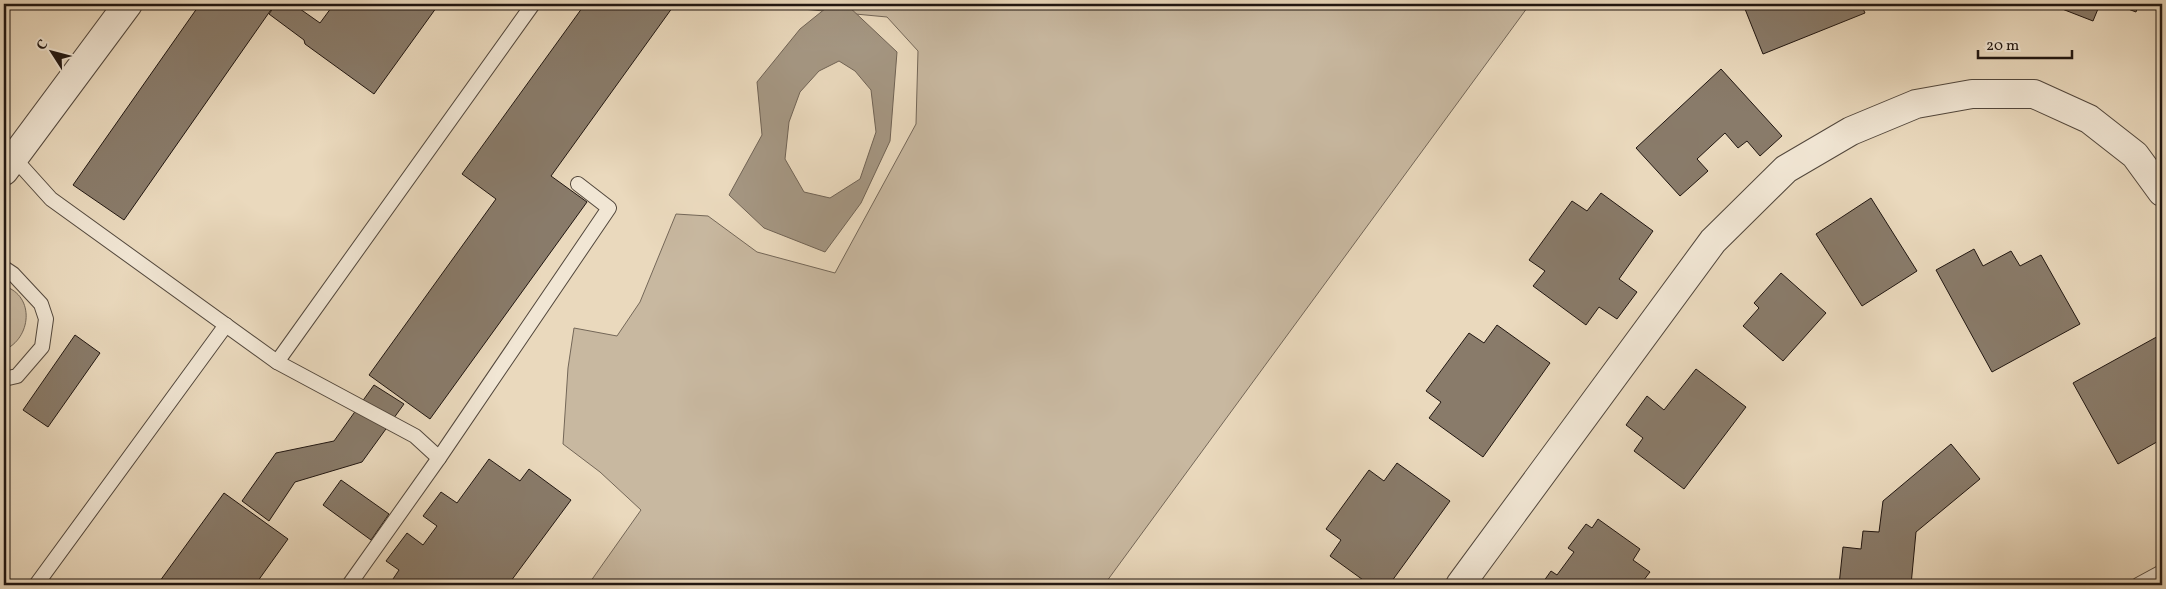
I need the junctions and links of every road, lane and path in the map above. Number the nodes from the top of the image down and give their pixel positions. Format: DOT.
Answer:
graph roads {
  1 [pos="128,4"];
  2 [pos="533,4"];
  3 [pos="9,164"];
  4 [pos="578,184"];
  5 [pos="2162,192"];
  6 [pos="4,268"];
  7 [pos="226,325"];
  8 [pos="277,362"];
  9 [pos="4,379"];
  10 [pos="439,458"];
  11 [pos="2162,572"];
  12 [pos="36,585"];
  13 [pos="348,585"];
  14 [pos="1460,585"];
  15 [pos="2138,585"];
  1 -- 3 [label="street"];
  2 -- 8 [label="lane"];
  3 -- 7 [label="lane"];
  4 -- 10 [label="lane"];
  5 -- 14 [label="street"];
  6 -- 9 [label="lane"];
  7 -- 8 [label="lane"];
  7 -- 12 [label="lane"];
  8 -- 10 [label="lane"];
  10 -- 13 [label="lane"];
  11 -- 15 [label="lane"];
}
